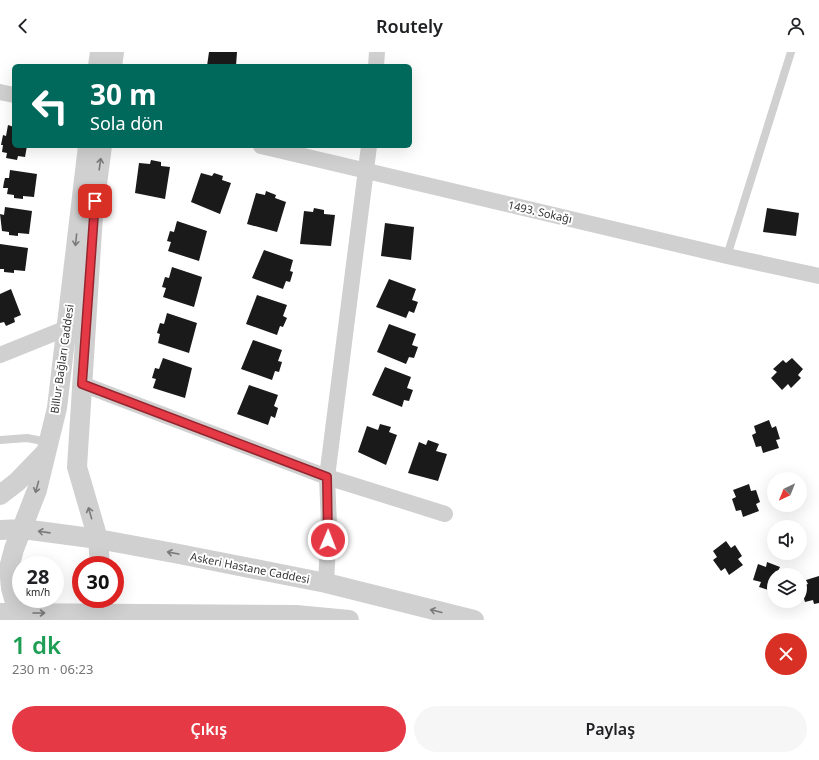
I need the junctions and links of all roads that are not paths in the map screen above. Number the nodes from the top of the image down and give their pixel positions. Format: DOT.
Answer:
graph roads {
  1 [pos="100,52"];
  2 [pos="114,52"];
  3 [pos="377,52"];
  4 [pos="791,52"];
  5 [pos="98,64"];
  6 [pos="112,64"];
  7 [pos="376,64"];
  8 [pos="0,92"];
  9 [pos="12,95"];
  10 [pos="88,148"];
  11 [pos="102,148"];
  12 [pos="269,148"];
  13 [pos="369,148"];
  14 [pos="367,171"];
  15 [pos="727,256"];
  16 [pos="819,276"];
  17 [pos="67,328"];
  18 [pos="0,355"];
  19 [pos="82,384"];
  20 [pos="0,440"];
  21 [pos="47,448"];
  22 [pos="327,477"];
  23 [pos="0,495"];
  24 [pos="445,514"];
  25 [pos="23,529"];
  26 [pos="0,530"];
  27 [pos="98,539"];
  28 [pos="99,556"];
  29 [pos="326,583"];
  30 [pos="72,607"];
  31 [pos="124,608"];
  32 [pos="9,613"];
  33 [pos="349,620"];
  34 [pos="474,620"];
  1 -- 5 [label="street"];
  2 -- 6 [label="street"];
  3 -- 7 [label="street"];
  4 -- 15 [label="lane"];
  8 -- 9 [label="street"];
  10 -- 17 [label="street, Billur Bağları Caddesi, one-way"];
  19 -- 11 [label="street, Billur Bağları Caddesi, one-way"];
  12 -- 14 [label="street, 1493. Sokağı"];
  13 -- 14 [label="street"];
  14 -- 15 [label="street, 1493. Sokağı"];
  14 -- 22 [label="street"];
  15 -- 16 [label="street, 1493. Sokağı"];
  17 -- 18 [label="street"];
  17 -- 21 [label="street, Billur Bağları Caddesi"];
  19 -- 22 [label="street"];
  27 -- 19 [label="street, Billur Bağları Caddesi, one-way"];
  20 -- 21 [label="lane"];
  21 -- 23 [label="street"];
  21 -- 25 [label="street, Billur Bağları Caddesi, one-way"];
  22 -- 24 [label="street"];
  22 -- 29 [label="street"];
  25 -- 26 [label="street, Askeri Hastane Caddesi"];
  27 -- 25 [label="street, Askeri Hastane Caddesi, one-way"];
  25 -- 32 [label="street, Billur Bağları Caddesi"];
  27 -- 28 [label="street, Billur Bağları Caddesi"];
  29 -- 27 [label="street, Askeri Hastane Caddesi, one-way"];
  34 -- 29 [label="street, Askeri Hastane Caddesi, one-way"];
  32 -- 30 [label="street, one-way"];
  31 -- 33 [label="street"];
}
